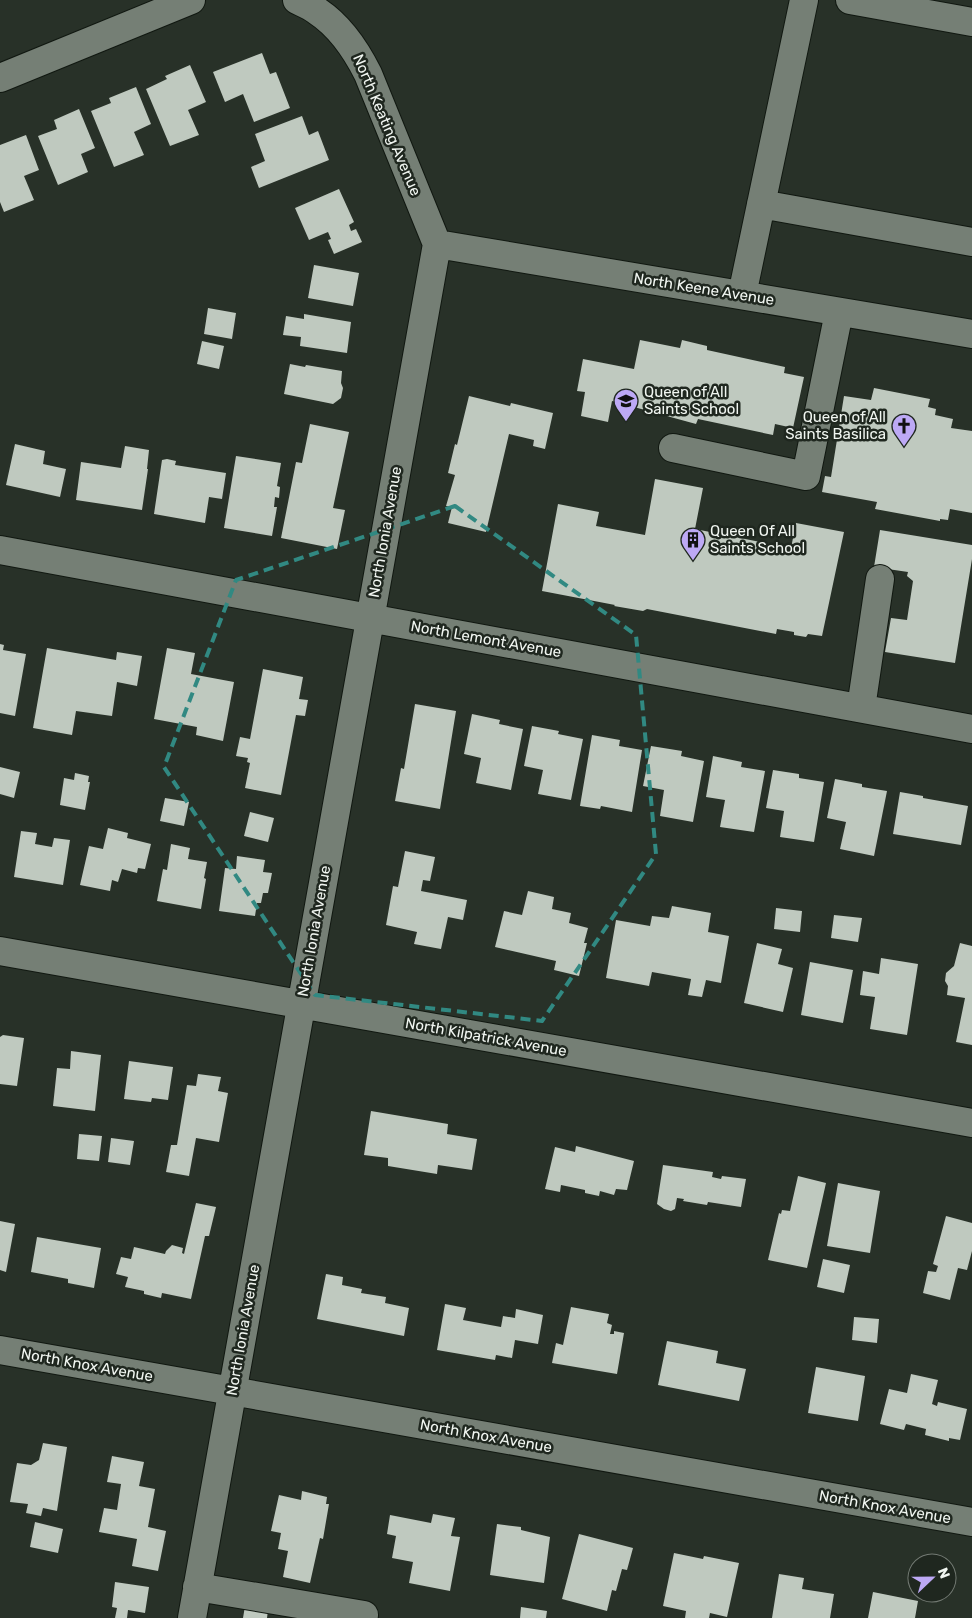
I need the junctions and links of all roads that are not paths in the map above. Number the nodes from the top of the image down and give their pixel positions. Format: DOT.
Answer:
graph roads {
  1 [pos="191,0"];
  2 [pos="296,0"];
  3 [pos="804,0"];
  4 [pos="850,0"];
  5 [pos="972,22"];
  6 [pos="0,78"];
  7 [pos="761,204"];
  8 [pos="972,242"];
  9 [pos="437,244"];
  10 [pos="742,295"];
  11 [pos="839,312"];
  12 [pos="972,334"];
  13 [pos="673,448"];
  14 [pos="0,550"];
  15 [pos="880,579"];
  16 [pos="370,618"];
  17 [pos="861,708"];
  18 [pos="972,728"];
  19 [pos="0,951"];
  20 [pos="301,1004"];
  21 [pos="972,1123"];
  22 [pos="0,1350"];
  23 [pos="232,1391"];
  24 [pos="972,1522"];
  25 [pos="197,1587"];
  26 [pos="364,1615"];
  27 [pos="192,1618"];
  1 -- 6 [label="street"];
  2 -- 9 [label="street, North Keating Avenue"];
  3 -- 7 [label="street"];
  4 -- 5 [label="street"];
  7 -- 8 [label="street"];
  7 -- 10 [label="street"];
  9 -- 10 [label="street, North Keene Avenue"];
  9 -- 16 [label="street, North Ionia Avenue"];
  10 -- 11 [label="street, North Keene Avenue"];
  11 -- 12 [label="street, North Keene Avenue"];
  11 -- 13 [label="street"];
  14 -- 16 [label="street, North Lemont Avenue"];
  15 -- 17 [label="street"];
  16 -- 17 [label="street, North Lemont Avenue"];
  16 -- 20 [label="street, North Ionia Avenue"];
  17 -- 18 [label="street, North Lemont Avenue"];
  19 -- 20 [label="street, North Kilpatrick Avenue"];
  20 -- 21 [label="street, North Kilpatrick Avenue"];
  20 -- 23 [label="street, North Ionia Avenue"];
  22 -- 23 [label="street, North Knox Avenue"];
  23 -- 24 [label="street, North Knox Avenue"];
  23 -- 25 [label="street, North Ionia Avenue"];
  25 -- 26 [label="street"];
  25 -- 27 [label="street, North Ionia Avenue"];
}
